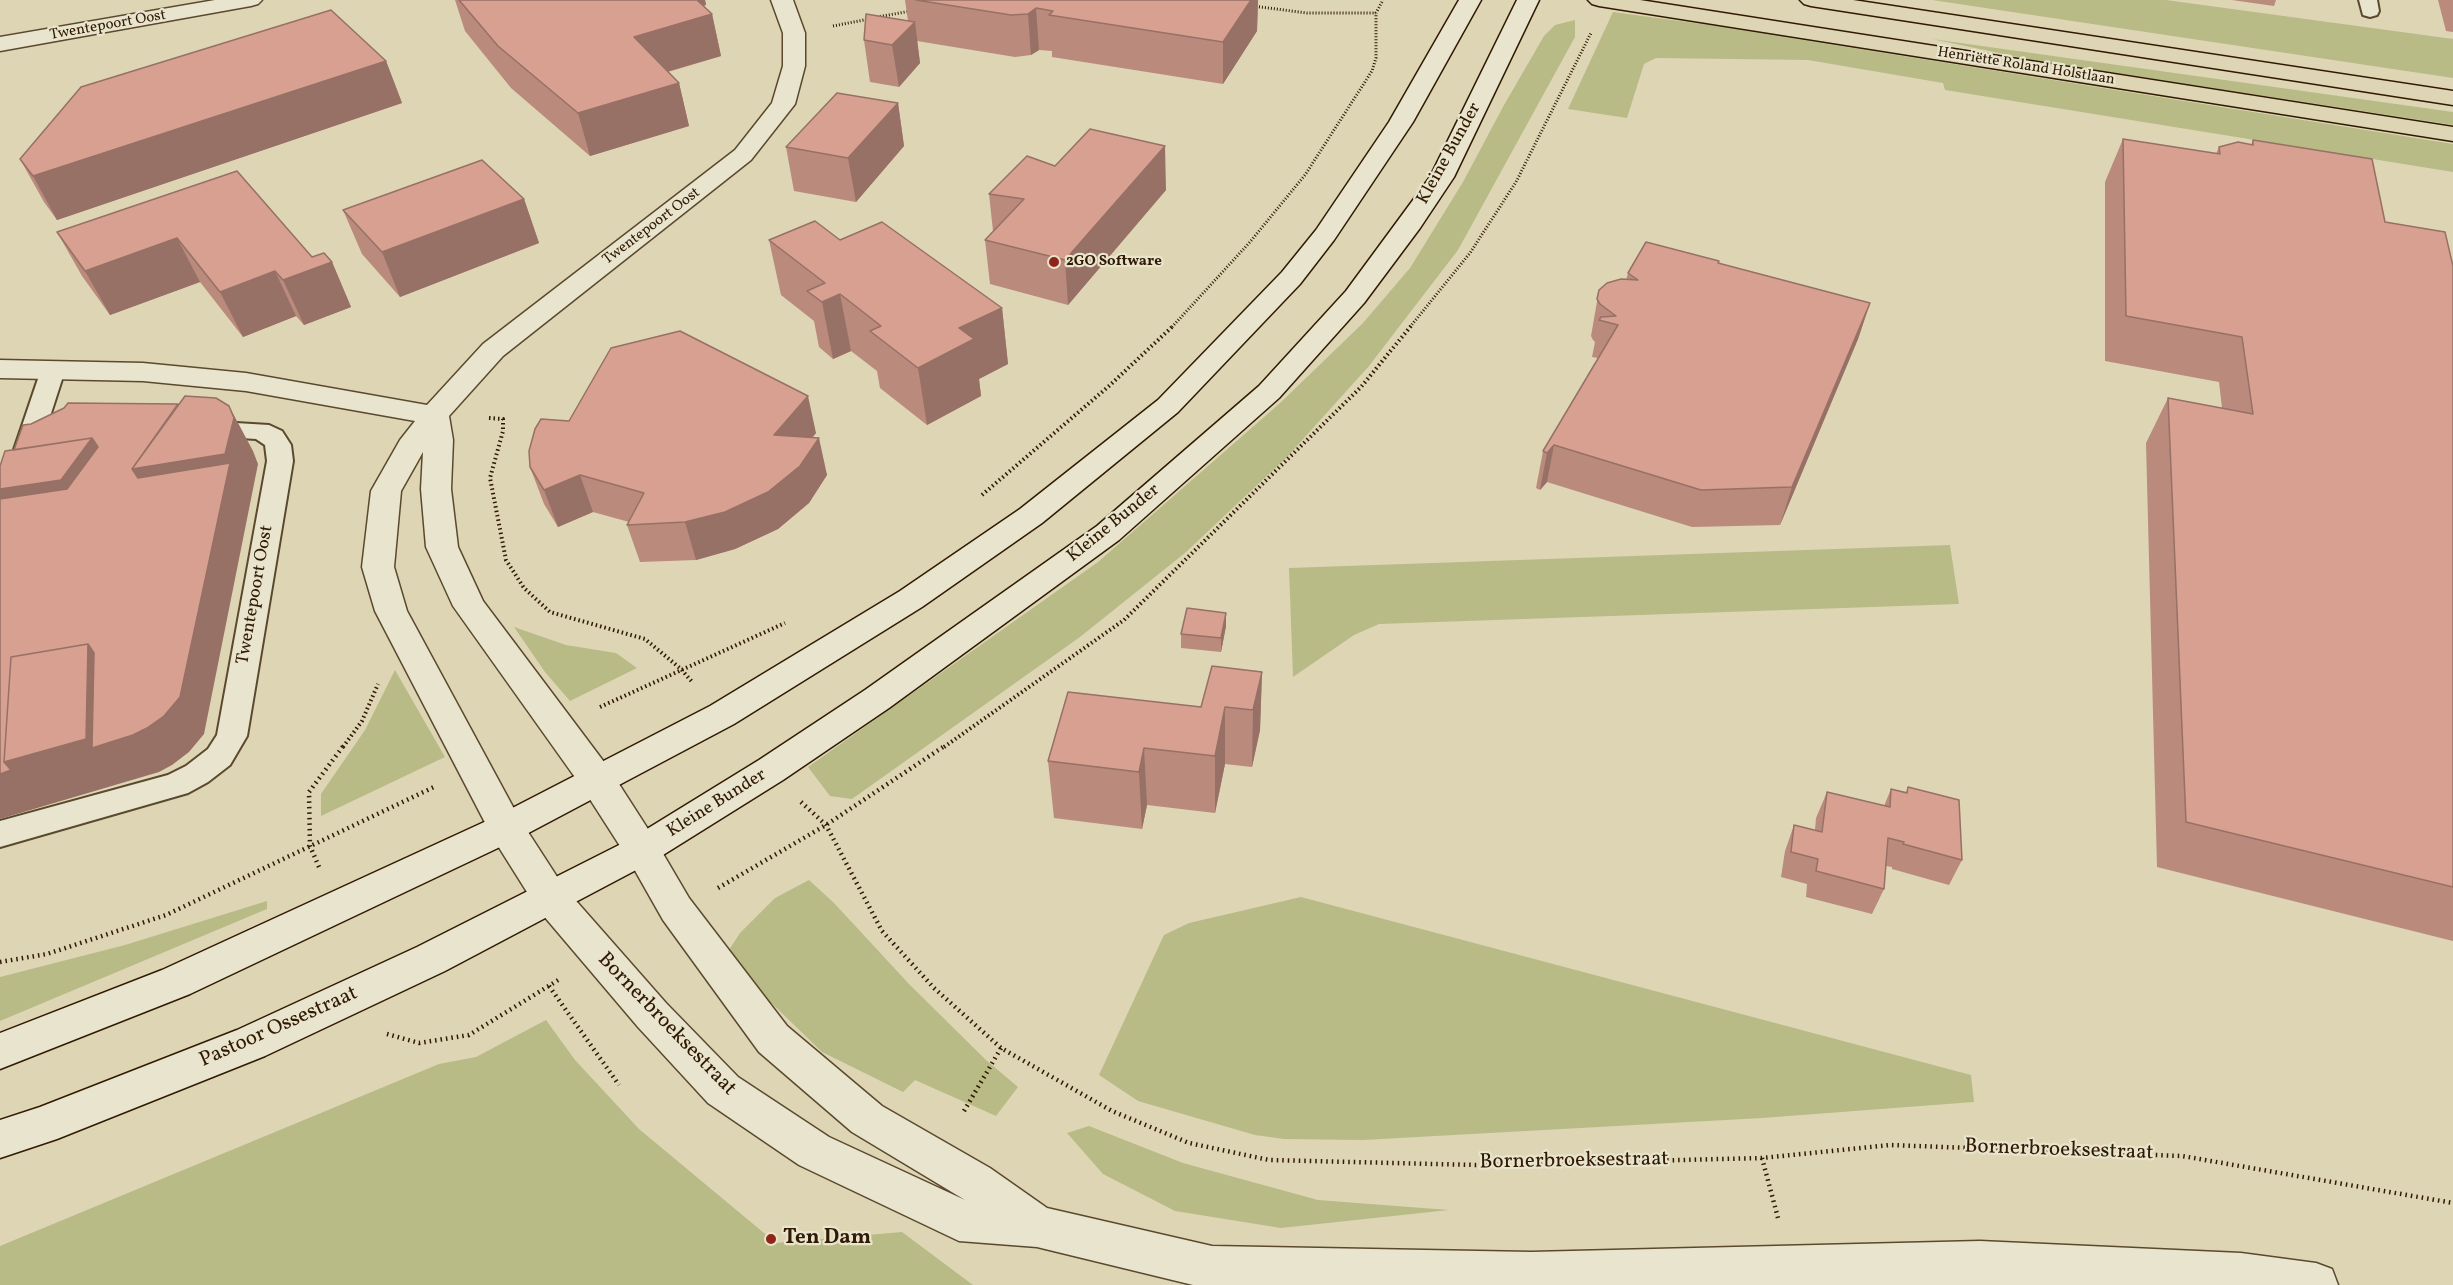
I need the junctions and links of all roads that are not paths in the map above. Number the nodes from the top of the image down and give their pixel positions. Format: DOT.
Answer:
graph roads {
  1 [pos="250,0"];
  2 [pos="782,0"];
  3 [pos="1470,0"];
  4 [pos="1528,0"];
  5 [pos="1599,0"];
  6 [pos="1810,0"];
  7 [pos="0,44"];
  8 [pos="2453,98"];
  9 [pos="2453,134"];
  10 [pos="0,369"];
  11 [pos="53,370"];
  12 [pos="434,415"];
  13 [pos="182,428"];
  14 [pos="64,429"];
  15 [pos="33,432"];
  16 [pos="0,531"];
  17 [pos="597,780"];
  18 [pos="506,828"];
  19 [pos="0,834"];
  20 [pos="642,850"];
  21 [pos="550,897"];
  22 [pos="0,1051"];
  23 [pos="0,1139"];
  24 [pos="1037,1226"];
  25 [pos="2316,1285"];
  1 -- 7 [label="street, Twentepoort Oost"];
  2 -- 12 [label="street, Twentepoort Oost"];
  3 -- 17 [label="street"];
  4 -- 20 [label="street, Kleine Bunder"];
  5 -- 9 [label="main road, Henriëtte Roland Holstlaan"];
  6 -- 8 [label="main road, Henriëtte Roland Holstlaan"];
  10 -- 11 [label="street"];
  11 -- 12 [label="street"];
  11 -- 15 [label="lane"];
  12 -- 17 [label="street"];
  12 -- 18 [label="street, Twentepoort Oost"];
  13 -- 19 [label="lane, Twentepoort Oost"];
  14 -- 15 [label="lane"];
  15 -- 16 [label="lane"];
  17 -- 18 [label="street"];
  17 -- 20 [label="street, Bornerbroeksestraat"];
  18 -- 21 [label="street, Bornerbroeksestraat"];
  18 -- 22 [label="street"];
  20 -- 21 [label="street, Kleine Bunder"];
  20 -- 24 [label="street, Bornerbroeksestraat"];
  21 -- 23 [label="street, Pastoor Ossestraat"];
  21 -- 24 [label="street, Bornerbroeksestraat"];
  24 -- 25 [label="street, Bornerbroeksestraat"];
}
